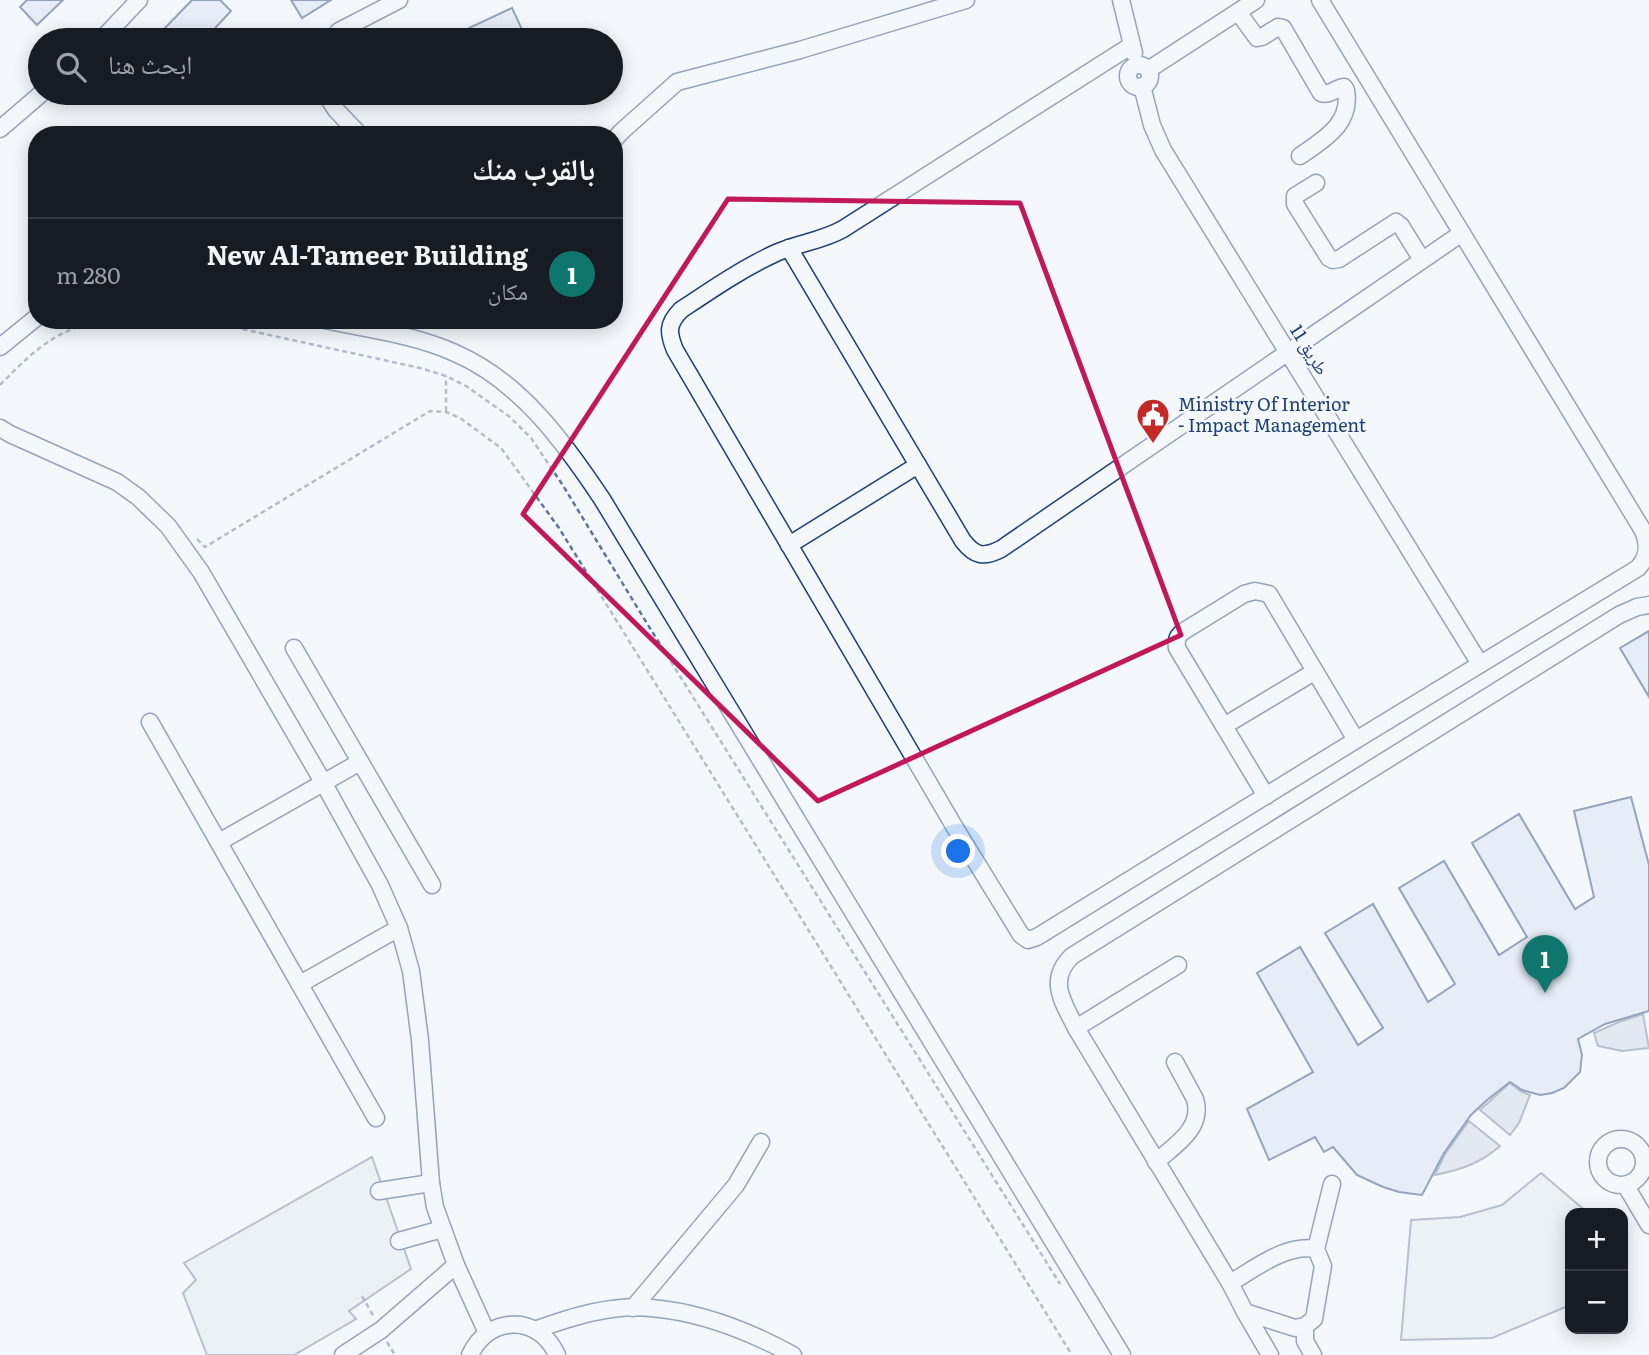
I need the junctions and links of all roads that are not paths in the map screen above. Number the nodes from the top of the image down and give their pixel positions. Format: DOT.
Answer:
graph roads {
  1 [pos="139,0"];
  2 [pos="399,0"];
  3 [pos="966,0"];
  4 [pos="1121,0"];
  5 [pos="1256,0"];
  6 [pos="1320,0"];
  7 [pos="1238,12"];
  8 [pos="112,28"];
  9 [pos="345,28"];
  10 [pos="1132,45"];
  11 [pos="1142,68"];
  12 [pos="28,105"];
  13 [pos="332,105"];
  14 [pos="350,126"];
  15 [pos="0,129"];
  16 [pos="623,130"];
  17 [pos="1300,156"];
  18 [pos="1316,183"];
  19 [pos="1462,233"];
  20 [pos="789,248"];
  21 [pos="1422,260"];
  22 [pos="28,323"];
  23 [pos="366,329"];
  24 [pos="0,346"];
  25 [pos="1287,352"];
  26 [pos="0,428"];
  27 [pos="918,465"];
  28 [pos="789,545"];
  29 [pos="1649,605"];
  30 [pos="294,648"];
  31 [pos="1480,664"];
  32 [pos="1314,672"];
  33 [pos="150,722"];
  34 [pos="1224,726"];
  35 [pos="1356,740"];
  36 [pos="360,762"];
  37 [pos="323,782"];
  38 [pos="1266,796"];
  39 [pos="219,842"];
  40 [pos="432,886"];
  41 [pos="399,928"];
  42 [pos="1180,969"];
  43 [pos="300,984"];
  44 [pos="1079,1033"];
  45 [pos="1171,1065"];
  46 [pos="376,1118"];
  47 [pos="761,1142"];
  48 [pos="1154,1159"];
  49 [pos="1646,1179"];
  50 [pos="431,1183"];
  51 [pos="1332,1185"];
  52 [pos="1626,1185"];
  53 [pos="379,1191"];
  54 [pos="1649,1225"];
  55 [pos="442,1229"];
  56 [pos="399,1241"];
  57 [pos="1316,1249"];
  58 [pos="456,1265"];
  59 [pos="1230,1283"];
  60 [pos="633,1308"];
  61 [pos="1245,1312"];
  62 [pos="1305,1326"];
  63 [pos="535,1330"];
  64 [pos="487,1333"];
  65 [pos="343,1355"];
  66 [pos="470,1355"];
  67 [pos="557,1355"];
  68 [pos="793,1355"];
  69 [pos="1122,1355"];
  70 [pos="1270,1355"];
  71 [pos="1313,1355"];
  1 -- 8 [label="street"];
  2 -- 9 [label="street"];
  3 -- 16 [label="street"];
  4 -- 10 [label="street"];
  5 -- 7 [label="street"];
  6 -- 19 [label="street"];
  7 -- 11 [label="street"];
  7 -- 17 [label="street"];
  10 -- 11 [label="street"];
  10 -- 20 [label="street"];
  11 -- 25 [label="street, طريق 11"];
  12 -- 15 [label="street"];
  13 -- 14 [label="street"];
  18 -- 21 [label="street"];
  19 -- 21 [label="street"];
  19 -- 31 [label="street"];
  20 -- 27 [label="street"];
  20 -- 28 [label="street"];
  21 -- 25 [label="street"];
  22 -- 24 [label="street"];
  23 -- 69 [label="street"];
  25 -- 27 [label="street"];
  25 -- 31 [label="street, طريق 11"];
  26 -- 37 [label="street"];
  27 -- 28 [label="street"];
  28 -- 38 [label="street"];
  29 -- 44 [label="street"];
  30 -- 36 [label="street"];
  31 -- 35 [label="street"];
  32 -- 34 [label="street"];
  32 -- 34 [label="street"];
  32 -- 35 [label="street"];
  33 -- 39 [label="street"];
  34 -- 38 [label="street"];
  35 -- 38 [label="street"];
  36 -- 37 [label="street"];
  36 -- 40 [label="street"];
  37 -- 39 [label="street"];
  37 -- 41 [label="street"];
  39 -- 43 [label="street"];
  41 -- 43 [label="street"];
  41 -- 50 [label="street"];
  42 -- 44 [label="street"];
  43 -- 46 [label="street"];
  44 -- 48 [label="street"];
  45 -- 48 [label="street"];
  47 -- 60 [label="street"];
  48 -- 59 [label="street"];
  49 -- 52 [label="street"];
  49 -- 52 [label="street"];
  50 -- 53 [label="street"];
  50 -- 55 [label="street"];
  51 -- 57 [label="street"];
  52 -- 54 [label="street"];
  55 -- 56 [label="street"];
  55 -- 58 [label="street"];
  57 -- 59 [label="street"];
  57 -- 62 [label="street"];
  58 -- 64 [label="street"];
  58 -- 65 [label="street"];
  59 -- 61 [label="street"];
  60 -- 63 [label="street"];
  60 -- 68 [label="street"];
  61 -- 62 [label="street"];
  61 -- 70 [label="street"];
  62 -- 71 [label="street"];
  63 -- 64 [label="street"];
  63 -- 67 [label="street"];
  64 -- 66 [label="street"];
}
